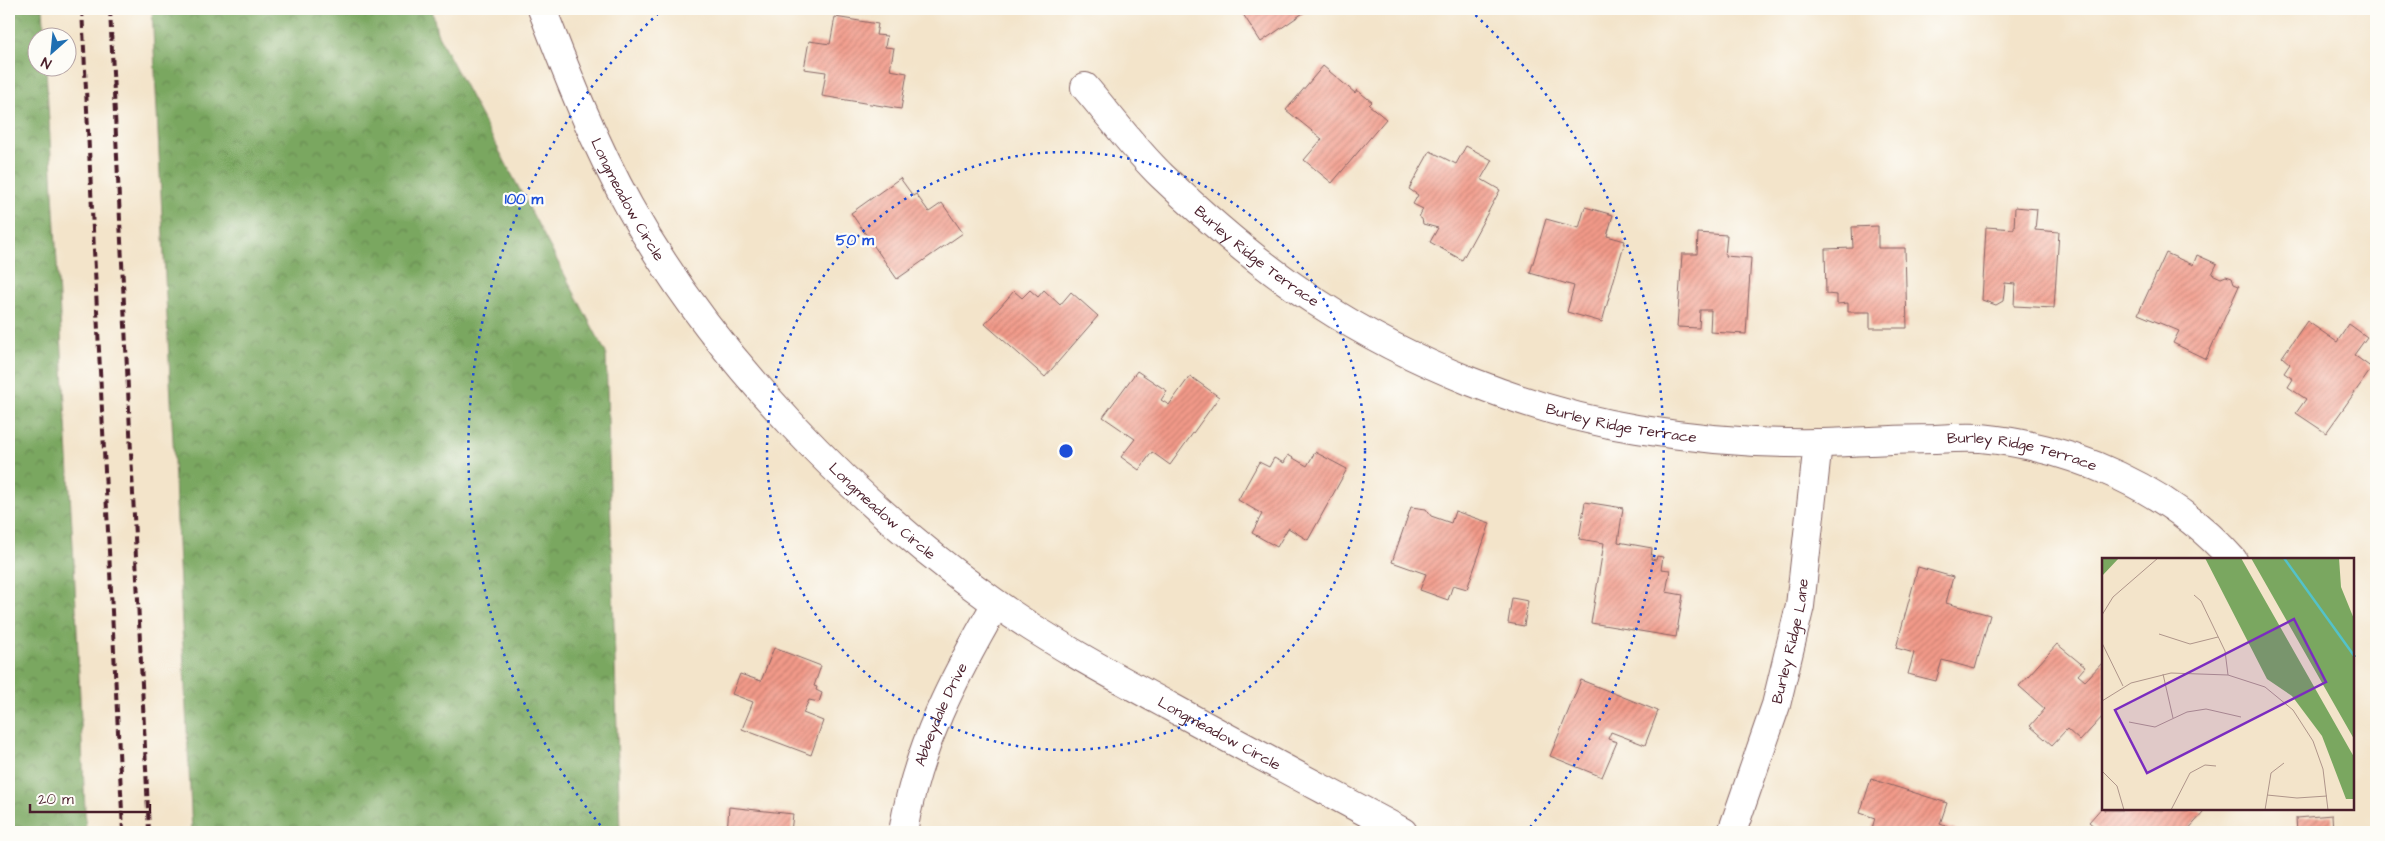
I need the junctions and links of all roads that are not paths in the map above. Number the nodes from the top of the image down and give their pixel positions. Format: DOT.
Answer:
graph roads {
  1 [pos="542,9"];
  2 [pos="1086,87"];
  3 [pos="1818,443"];
  4 [pos="2231,558"];
  5 [pos="996,604"];
  6 [pos="903,832"];
  7 [pos="1403,832"];
  8 [pos="1732,832"];
  1 -- 5 [label="street, Longmeadow Circle"];
  2 -- 3 [label="street, Burley Ridge Terrace"];
  3 -- 4 [label="street, Burley Ridge Terrace"];
  3 -- 8 [label="street, Burley Ridge Lane"];
  5 -- 6 [label="street, Abbeydale Drive"];
  5 -- 7 [label="street, Longmeadow Circle"];
}
